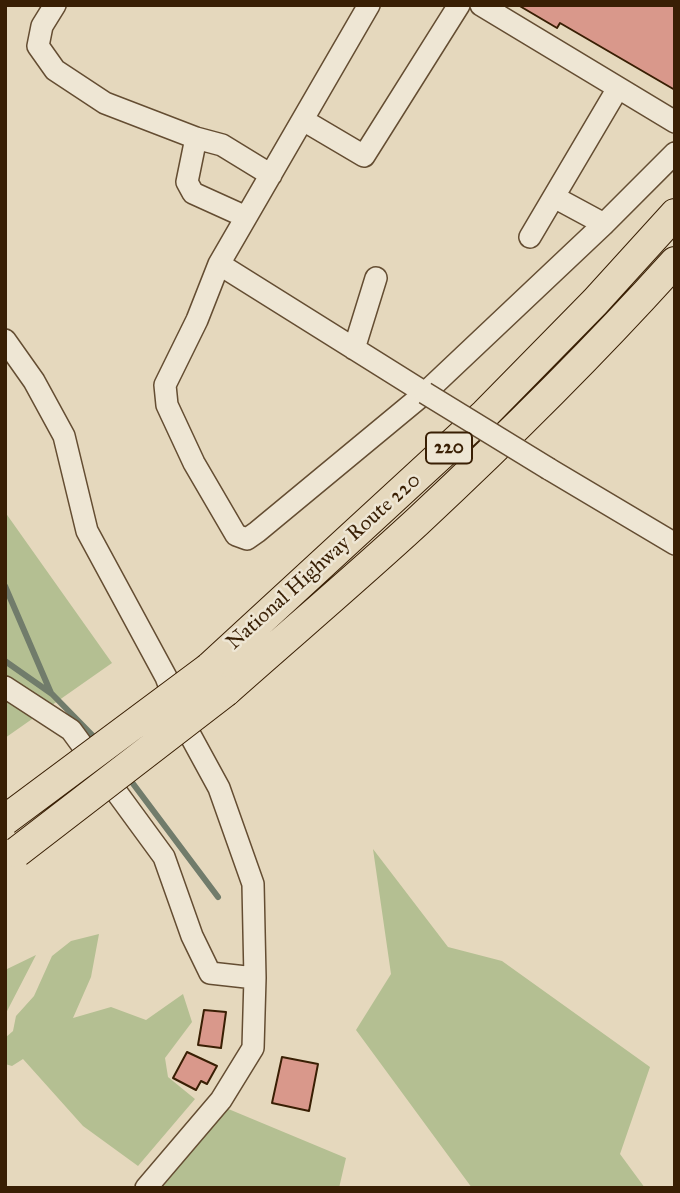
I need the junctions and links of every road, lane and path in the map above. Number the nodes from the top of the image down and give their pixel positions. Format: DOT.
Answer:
graph roads {
  1 [pos="55,5"];
  2 [pos="369,5"];
  3 [pos="459,5"];
  4 [pos="481,5"];
  5 [pos="618,88"];
  6 [pos="303,120"];
  7 [pos="675,122"];
  8 [pos="196,138"];
  9 [pos="675,153"];
  10 [pos="271,175"];
  11 [pos="554,197"];
  12 [pos="675,214"];
  13 [pos="246,217"];
  14 [pos="604,224"];
  15 [pos="530,237"];
  16 [pos="675,262"];
  17 [pos="219,264"];
  18 [pos="376,278"];
  19 [pos="5,340"];
  20 [pos="354,349"];
  21 [pos="425,393"];
  22 [pos="675,544"];
  23 [pos="217,679"];
  24 [pos="5,687"];
  25 [pos="5,820"];
  26 [pos="11,856"];
  27 [pos="255,978"];
  28 [pos="146,1188"];
  1 -- 8 [label="street"];
  2 -- 6 [label="street"];
  3 -- 6 [label="street"];
  4 -- 5 [label="street"];
  5 -- 7 [label="street"];
  5 -- 11 [label="street"];
  6 -- 10 [label="street"];
  8 -- 10 [label="street"];
  8 -- 13 [label="street"];
  9 -- 14 [label="street"];
  10 -- 13 [label="street"];
  11 -- 14 [label="street"];
  11 -- 15 [label="street"];
  12 -- 23 [label="highway, National Highway Route 220 / 220"];
  13 -- 17 [label="street"];
  14 -- 21 [label="street"];
  16 -- 23 [label="highway, National Highway Route 220 / 220"];
  17 -- 20 [label="street"];
  17 -- 21 [label="street"];
  18 -- 20 [label="street"];
  19 -- 27 [label="street"];
  20 -- 21 [label="street"];
  21 -- 22 [label="street, bridge"];
  23 -- 25 [label="highway, National Highway Route 220 / 220, bridge"];
  23 -- 26 [label="highway, National Highway Route 220 / 220, bridge"];
  24 -- 27 [label="street"];
  27 -- 28 [label="street"];
}
